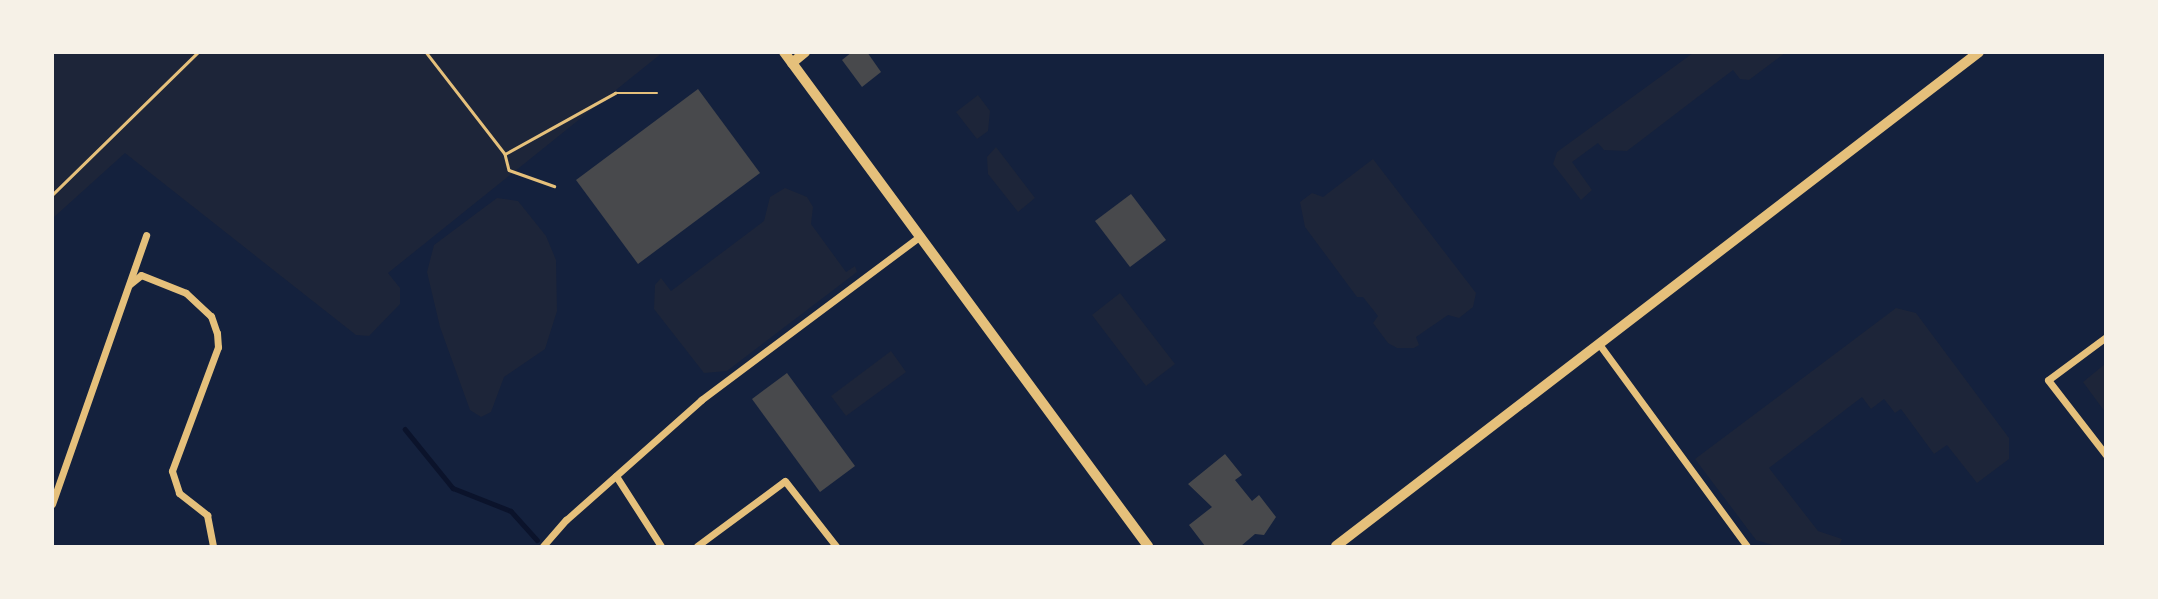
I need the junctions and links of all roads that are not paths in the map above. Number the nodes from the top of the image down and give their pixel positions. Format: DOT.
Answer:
graph roads {
  1 [pos="784,52"];
  2 [pos="805,52"];
  3 [pos="1973,54"];
  4 [pos="792,63"];
  5 [pos="146,235"];
  6 [pos="920,236"];
  7 [pos="130,284"];
  8 [pos="2105,337"];
  9 [pos="1599,344"];
  10 [pos="2105,455"];
  11 [pos="616,476"];
  12 [pos="52,505"];
  13 [pos="1340,545"];
  14 [pos="213,547"];
  15 [pos="543,547"];
  16 [pos="661,547"];
  17 [pos="697,547"];
  18 [pos="836,547"];
  19 [pos="1148,547"];
  20 [pos="1747,547"];
  1 -- 4 [label="main road"];
  2 -- 4 [label="main road"];
  3 -- 9 [label="main road"];
  4 -- 6 [label="main road"];
  5 -- 7 [label="street"];
  6 -- 11 [label="street"];
  6 -- 19 [label="main road"];
  7 -- 12 [label="street"];
  7 -- 14 [label="street"];
  8 -- 10 [label="street"];
  9 -- 13 [label="main road"];
  9 -- 20 [label="street"];
  11 -- 15 [label="street"];
  11 -- 16 [label="street"];
  17 -- 18 [label="street"];
}
